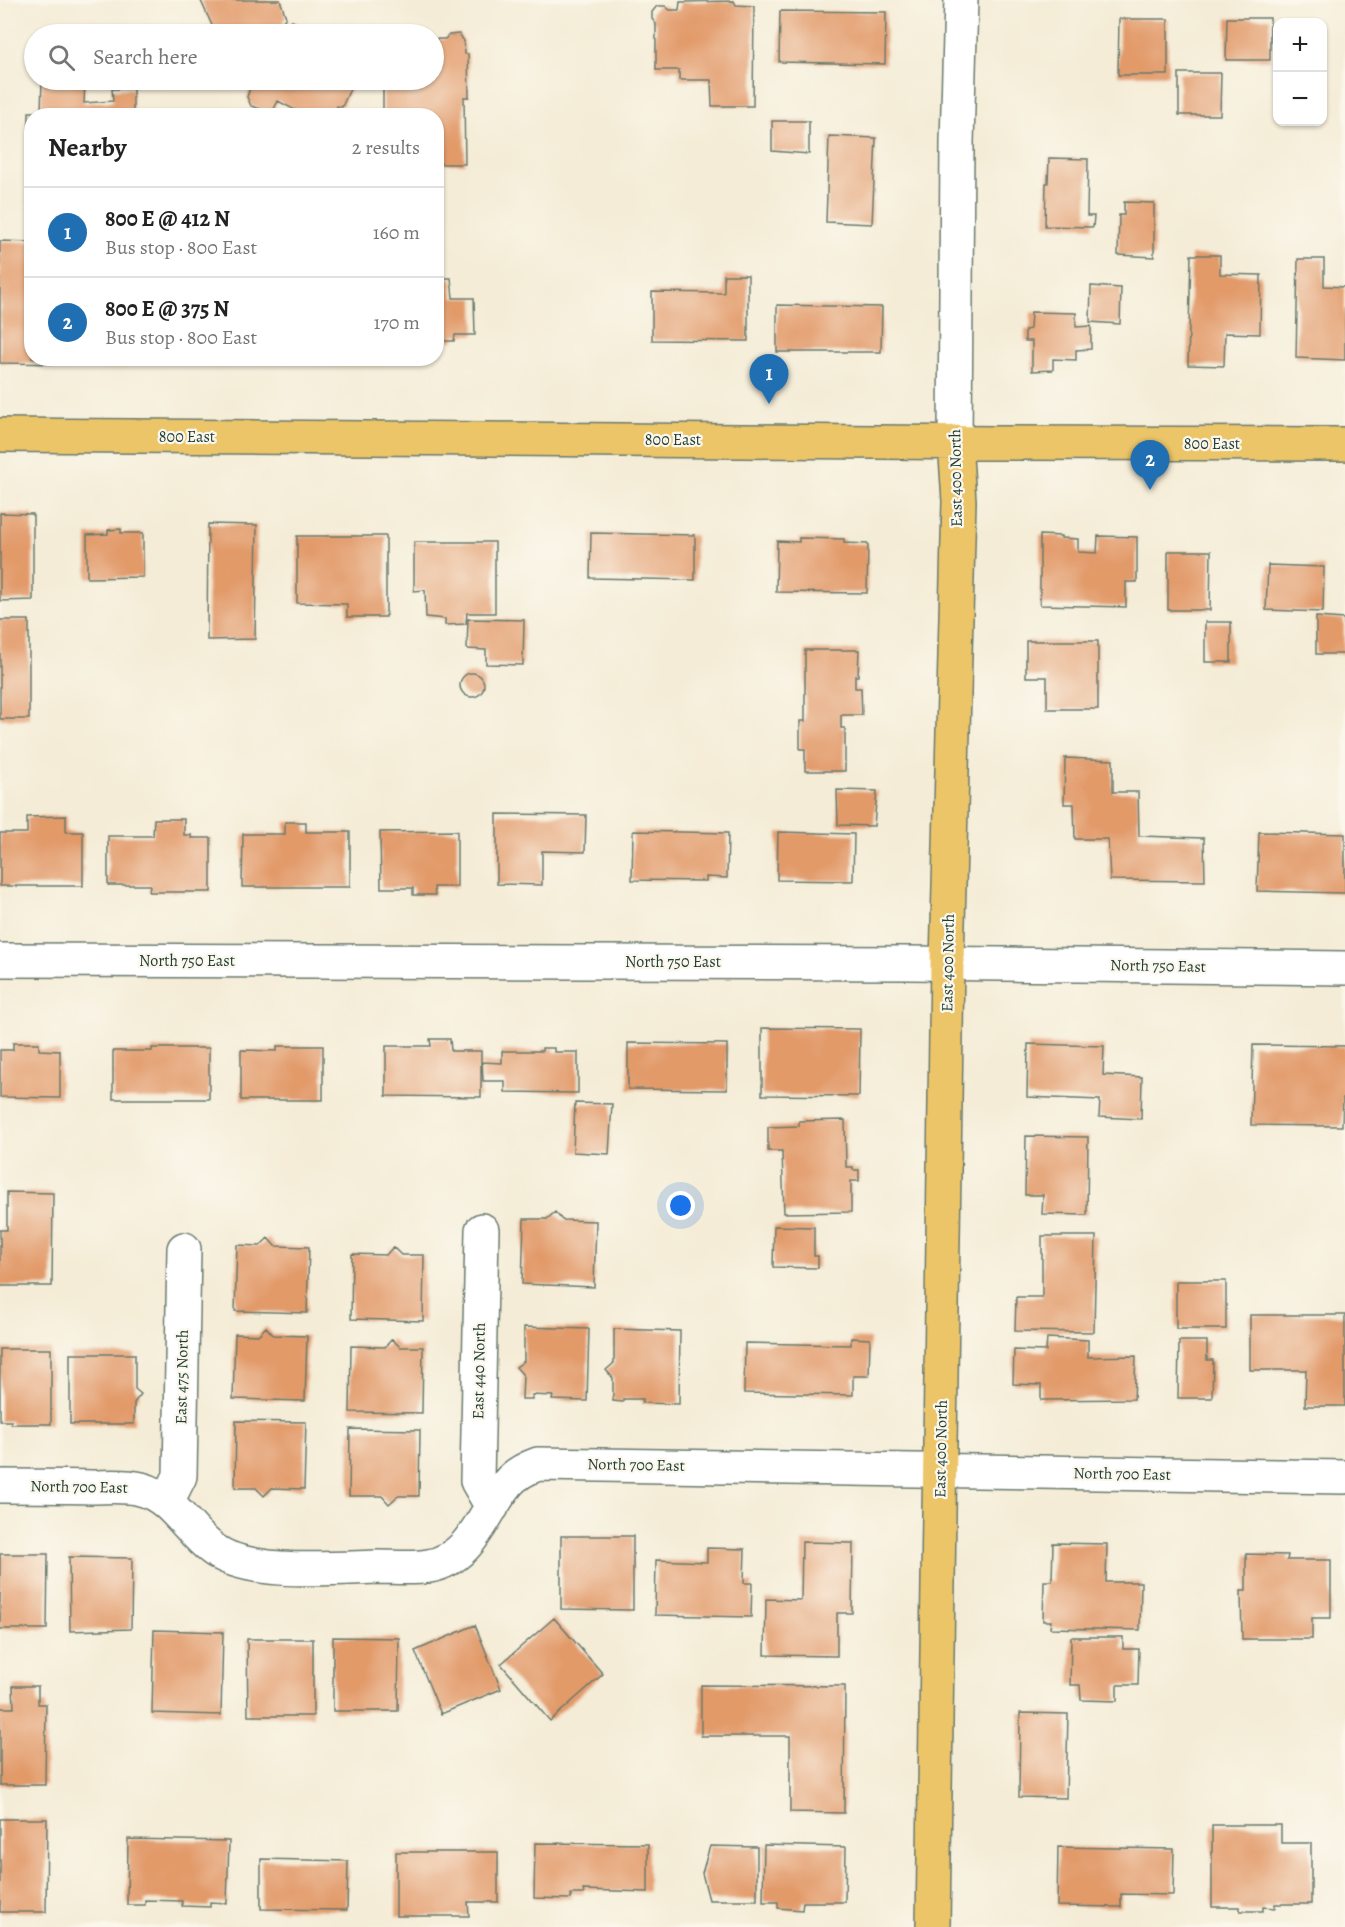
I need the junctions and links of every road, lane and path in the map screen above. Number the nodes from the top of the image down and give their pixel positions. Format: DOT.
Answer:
graph roads {
  1 [pos="961,0"];
  2 [pos="0,435"];
  3 [pos="955,442"];
  4 [pos="1345,444"];
  5 [pos="0,960"];
  6 [pos="947,963"];
  7 [pos="1345,968"];
  8 [pos="482,1230"];
  9 [pos="184,1249"];
  10 [pos="941,1471"];
  11 [pos="1345,1477"];
  12 [pos="0,1486"];
  13 [pos="167,1502"];
  14 [pos="492,1507"];
  15 [pos="933,1927"];
  1 -- 3 [label="street, East 400 North"];
  2 -- 3 [label="main road, 800 East"];
  3 -- 4 [label="main road, 800 East"];
  3 -- 6 [label="main road, East 400 North"];
  5 -- 6 [label="street, North 750 East"];
  6 -- 7 [label="street, North 750 East"];
  6 -- 10 [label="main road, East 400 North"];
  8 -- 14 [label="street, East 440 North"];
  9 -- 13 [label="street, East 475 North"];
  10 -- 11 [label="street, North 700 East"];
  10 -- 14 [label="street, North 700 East"];
  10 -- 15 [label="main road, East 400 North"];
  12 -- 13 [label="street, North 700 East"];
  13 -- 14 [label="street, North 700 East"];
}
